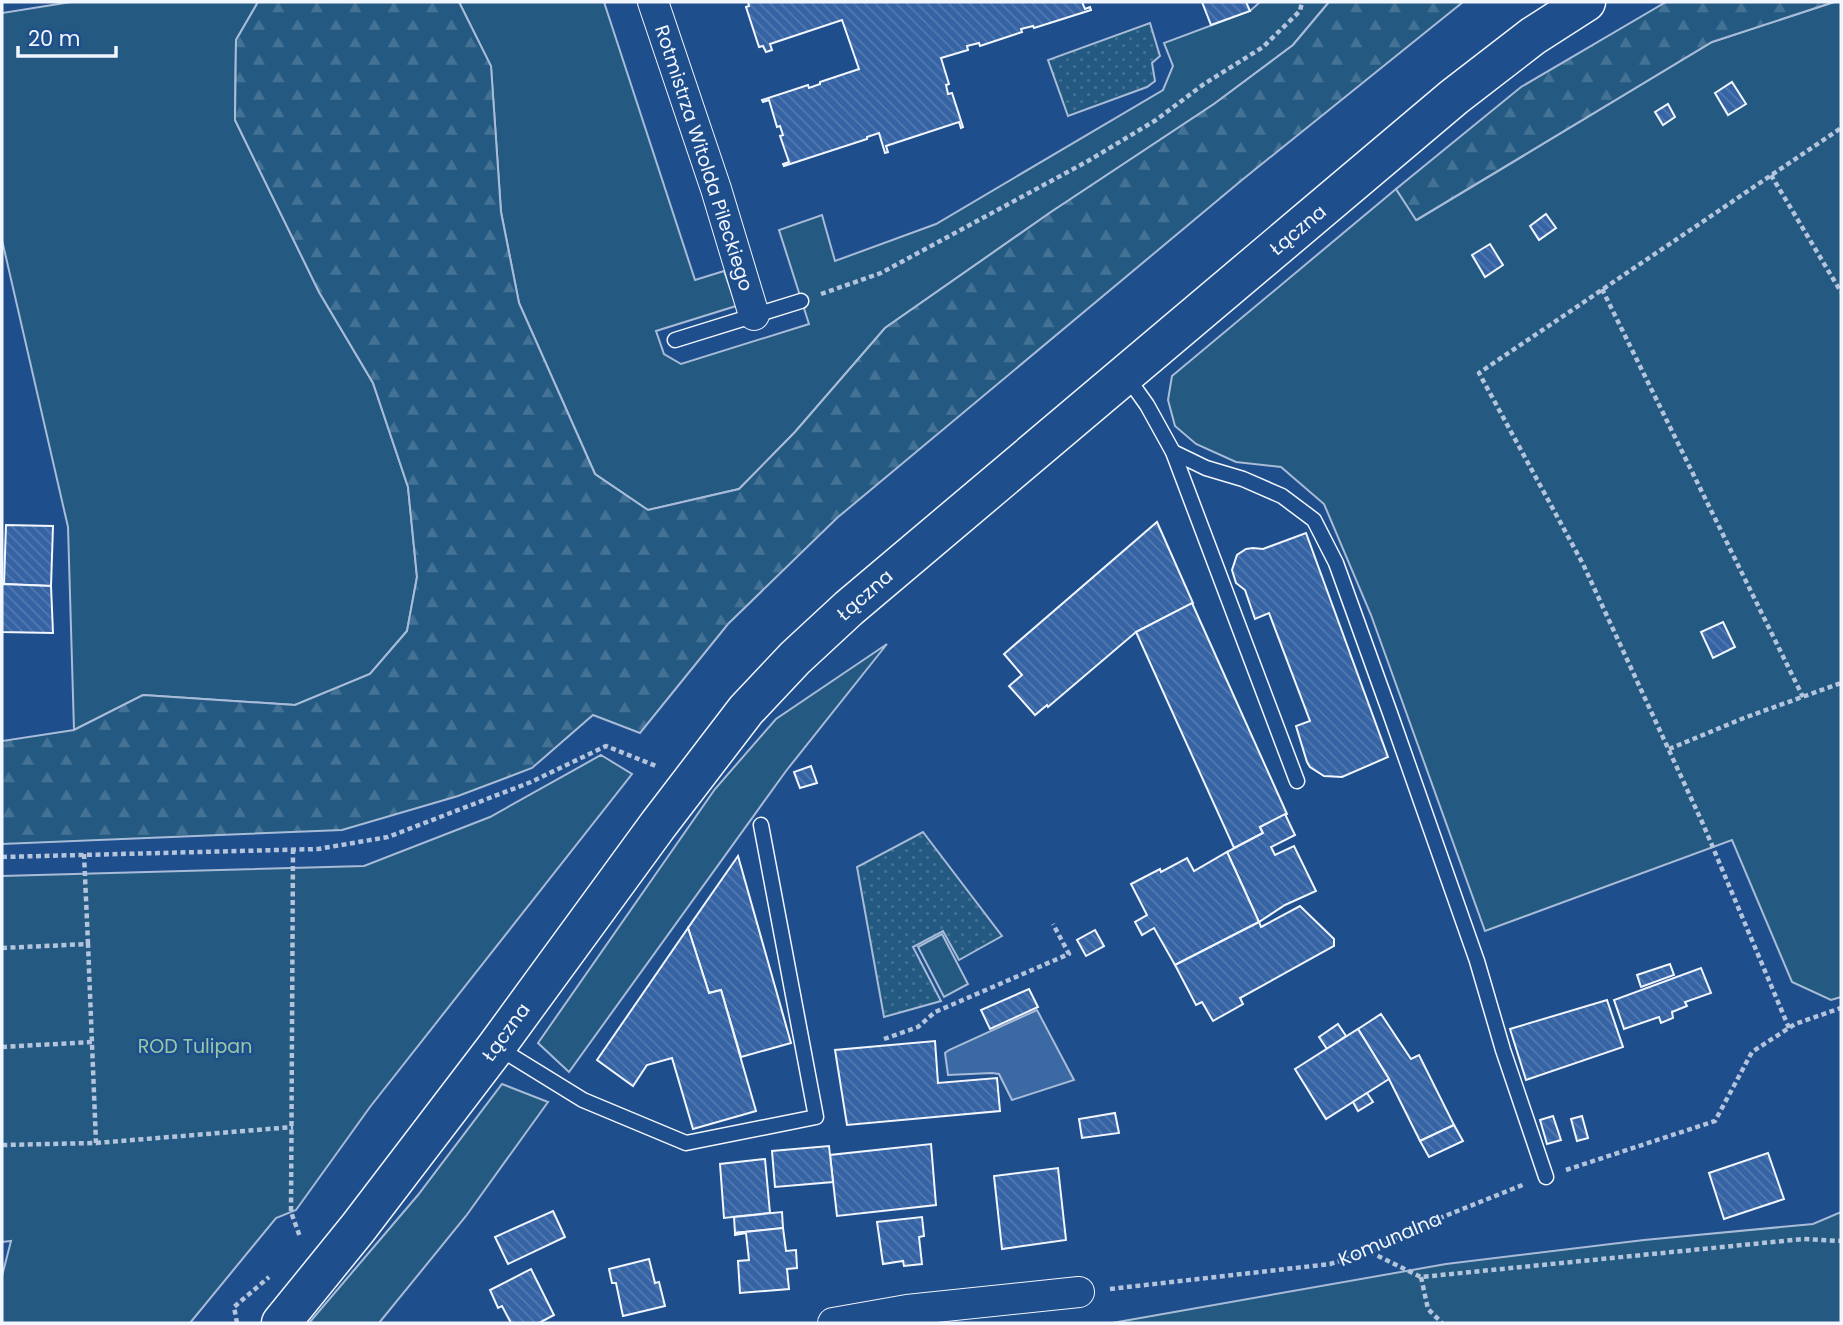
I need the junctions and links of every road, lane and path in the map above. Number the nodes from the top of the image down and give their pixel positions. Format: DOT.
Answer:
graph roads {
  1 [pos="653,2"];
  2 [pos="1302,2"];
  3 [pos="1587,2"];
  4 [pos="1841,128"];
  5 [pos="1771,175"];
  6 [pos="1602,289"];
  7 [pos="1841,292"];
  8 [pos="801,301"];
  9 [pos="754,315"];
  10 [pos="675,340"];
  11 [pos="1126,376"];
  12 [pos="1173,452"];
  13 [pos="1841,684"];
  14 [pos="1803,697"];
  15 [pos="1669,749"];
  16 [pos="656,766"];
  17 [pos="1297,782"];
  18 [pos="761,825"];
  19 [pos="293,849"];
  20 [pos="84,854"];
  21 [pos="2,857"];
  22 [pos="1053,924"];
  23 [pos="88,944"];
  24 [pos="2,948"];
  25 [pos="1841,1008"];
  26 [pos="1789,1028"];
  27 [pos="884,1039"];
  28 [pos="92,1042"];
  29 [pos="496,1047"];
  30 [pos="2,1048"];
  31 [pos="293,1127"];
  32 [pos="96,1143"];
  33 [pos="2,1145"];
  34 [pos="1546,1177"];
  35 [pos="300,1237"];
  36 [pos="1841,1241"];
  37 [pos="1370,1252"];
  38 [pos="1421,1277"];
  39 [pos="1079,1292"];
  40 [pos="281,1323"];
  41 [pos="833,1323"];
  42 [pos="1442,1323"];
  1 -- 9 [label="street, Rotmistrza Witolda Pileckiego"];
  2 -- 8 [label="path"];
  3 -- 11 [label="main road, Łączna"];
  4 -- 5 [label="path"];
  5 -- 6 [label="path"];
  5 -- 7 [label="path"];
  6 -- 14 [label="path"];
  6 -- 15 [label="path"];
  8 -- 9 [label="lane"];
  9 -- 10 [label="lane"];
  11 -- 12 [label="lane"];
  11 -- 29 [label="main road, Łączna"];
  12 -- 17 [label="lane"];
  12 -- 34 [label="lane"];
  13 -- 14 [label="path"];
  14 -- 15 [label="path"];
  15 -- 26 [label="path"];
  16 -- 19 [label="path"];
  18 -- 29 [label="lane"];
  19 -- 20 [label="path"];
  19 -- 31 [label="path"];
  20 -- 21 [label="path"];
  20 -- 23 [label="path"];
  22 -- 27 [label="path"];
  23 -- 24 [label="path"];
  23 -- 28 [label="path"];
  25 -- 26 [label="path, Komunalna"];
  26 -- 34 [label="path, Komunalna"];
  28 -- 30 [label="path"];
  28 -- 32 [label="path"];
  29 -- 40 [label="main road, Łączna"];
  31 -- 32 [label="path"];
  31 -- 35 [label="path"];
  32 -- 33 [label="path"];
  34 -- 37 [label="path, Komunalna"];
  36 -- 38 [label="path"];
  37 -- 38 [label="path"];
  37 -- 39 [label="path, Komunalna"];
  38 -- 42 [label="path"];
  39 -- 41 [label="street"];
}
